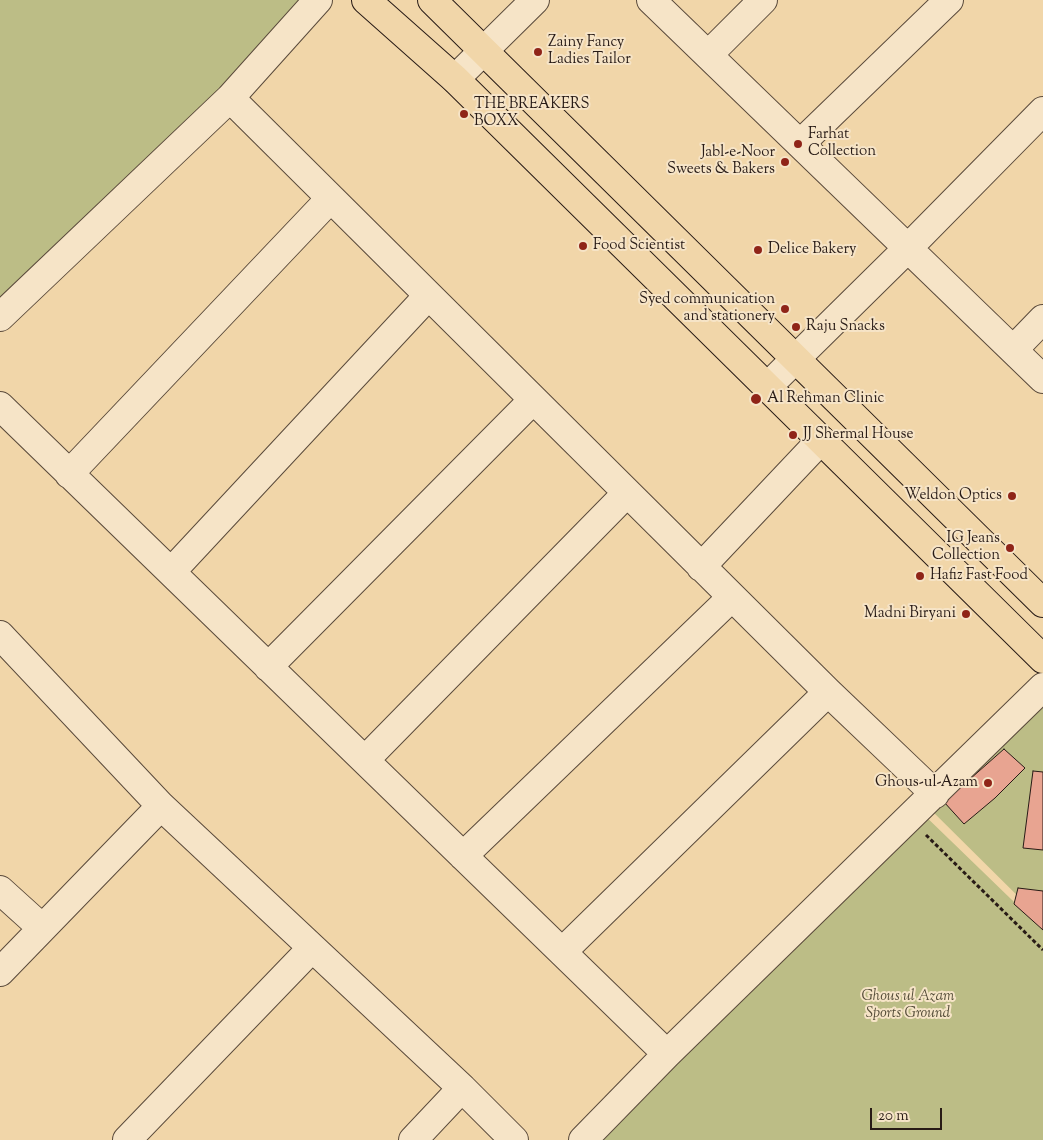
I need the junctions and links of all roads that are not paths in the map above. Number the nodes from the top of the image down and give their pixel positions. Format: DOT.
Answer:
graph roads {
  1 [pos="318,0"];
  2 [pos="366,0"];
  3 [pos="432,0"];
  4 [pos="535,0"];
  5 [pos="651,0"];
  6 [pos="763,0"];
  7 [pos="949,0"];
  8 [pos="483,50"];
  9 [pos="708,55"];
  10 [pos="455,79"];
  11 [pos="230,98"];
  12 [pos="1043,111"];
  13 [pos="800,144"];
  14 [pos="330,199"];
  15 [pos="908,248"];
  16 [pos="428,296"];
  17 [pos="0,317"];
  18 [pos="1043,319"];
  19 [pos="1013,350"];
  20 [pos="795,358"];
  21 [pos="1043,379"];
  22 [pos="767,387"];
  23 [pos="533,400"];
  24 [pos="0,406"];
  25 [pos="821,440"];
  26 [pos="69,474"];
  27 [pos="627,493"];
  28 [pos="701,567"];
  29 [pos="171,572"];
  30 [pos="732,597"];
  31 [pos="1043,603"];
  32 [pos="0,635"];
  33 [pos="1043,659"];
  34 [pos="268,667"];
  35 [pos="1043,687"];
  36 [pos="828,692"];
  37 [pos="365,760"];
  38 [pos="935,794"];
  39 [pos="160,806"];
  40 [pos="463,856"];
  41 [pos="0,890"];
  42 [pos="42,928"];
  43 [pos="312,948"];
  44 [pos="562,952"];
  45 [pos="0,972"];
  46 [pos="667,1054"];
  47 [pos="462,1088"];
  48 [pos="128,1140"];
  49 [pos="413,1140"];
  50 [pos="514,1140"];
  51 [pos="583,1140"];
  1 -- 11 [label="street"];
  2 -- 10 [label="main road"];
  3 -- 8 [label="main road"];
  4 -- 8 [label="street"];
  5 -- 9 [label="street"];
  6 -- 9 [label="street"];
  7 -- 13 [label="street"];
  8 -- 10 [label="street"];
  8 -- 20 [label="main road"];
  9 -- 13 [label="street"];
  10 -- 22 [label="main road"];
  11 -- 14 [label="street"];
  11 -- 17 [label="street"];
  12 -- 15 [label="street"];
  13 -- 15 [label="street"];
  14 -- 16 [label="street"];
  14 -- 26 [label="street"];
  15 -- 19 [label="street"];
  15 -- 20 [label="street"];
  16 -- 23 [label="street"];
  16 -- 29 [label="street"];
  18 -- 19 [label="street"];
  19 -- 21 [label="street"];
  20 -- 22 [label="street"];
  20 -- 31 [label="main road"];
  22 -- 25 [label="main road"];
  23 -- 27 [label="street"];
  23 -- 34 [label="street"];
  24 -- 26 [label="street"];
  25 -- 28 [label="street"];
  25 -- 33 [label="main road"];
  26 -- 29 [label="street"];
  27 -- 28 [label="street"];
  27 -- 37 [label="street"];
  28 -- 30 [label="street"];
  29 -- 34 [label="street"];
  30 -- 36 [label="street"];
  30 -- 40 [label="street"];
  32 -- 39 [label="street"];
  34 -- 37 [label="street"];
  35 -- 38 [label="street"];
  36 -- 38 [label="street"];
  36 -- 44 [label="street"];
  37 -- 40 [label="street"];
  38 -- 46 [label="street"];
  39 -- 42 [label="street"];
  39 -- 43 [label="street"];
  40 -- 44 [label="street"];
  41 -- 42 [label="street"];
  42 -- 45 [label="street"];
  43 -- 47 [label="street"];
  43 -- 48 [label="street"];
  44 -- 46 [label="street"];
  46 -- 51 [label="street"];
  47 -- 49 [label="street"];
  47 -- 50 [label="street"];
}
